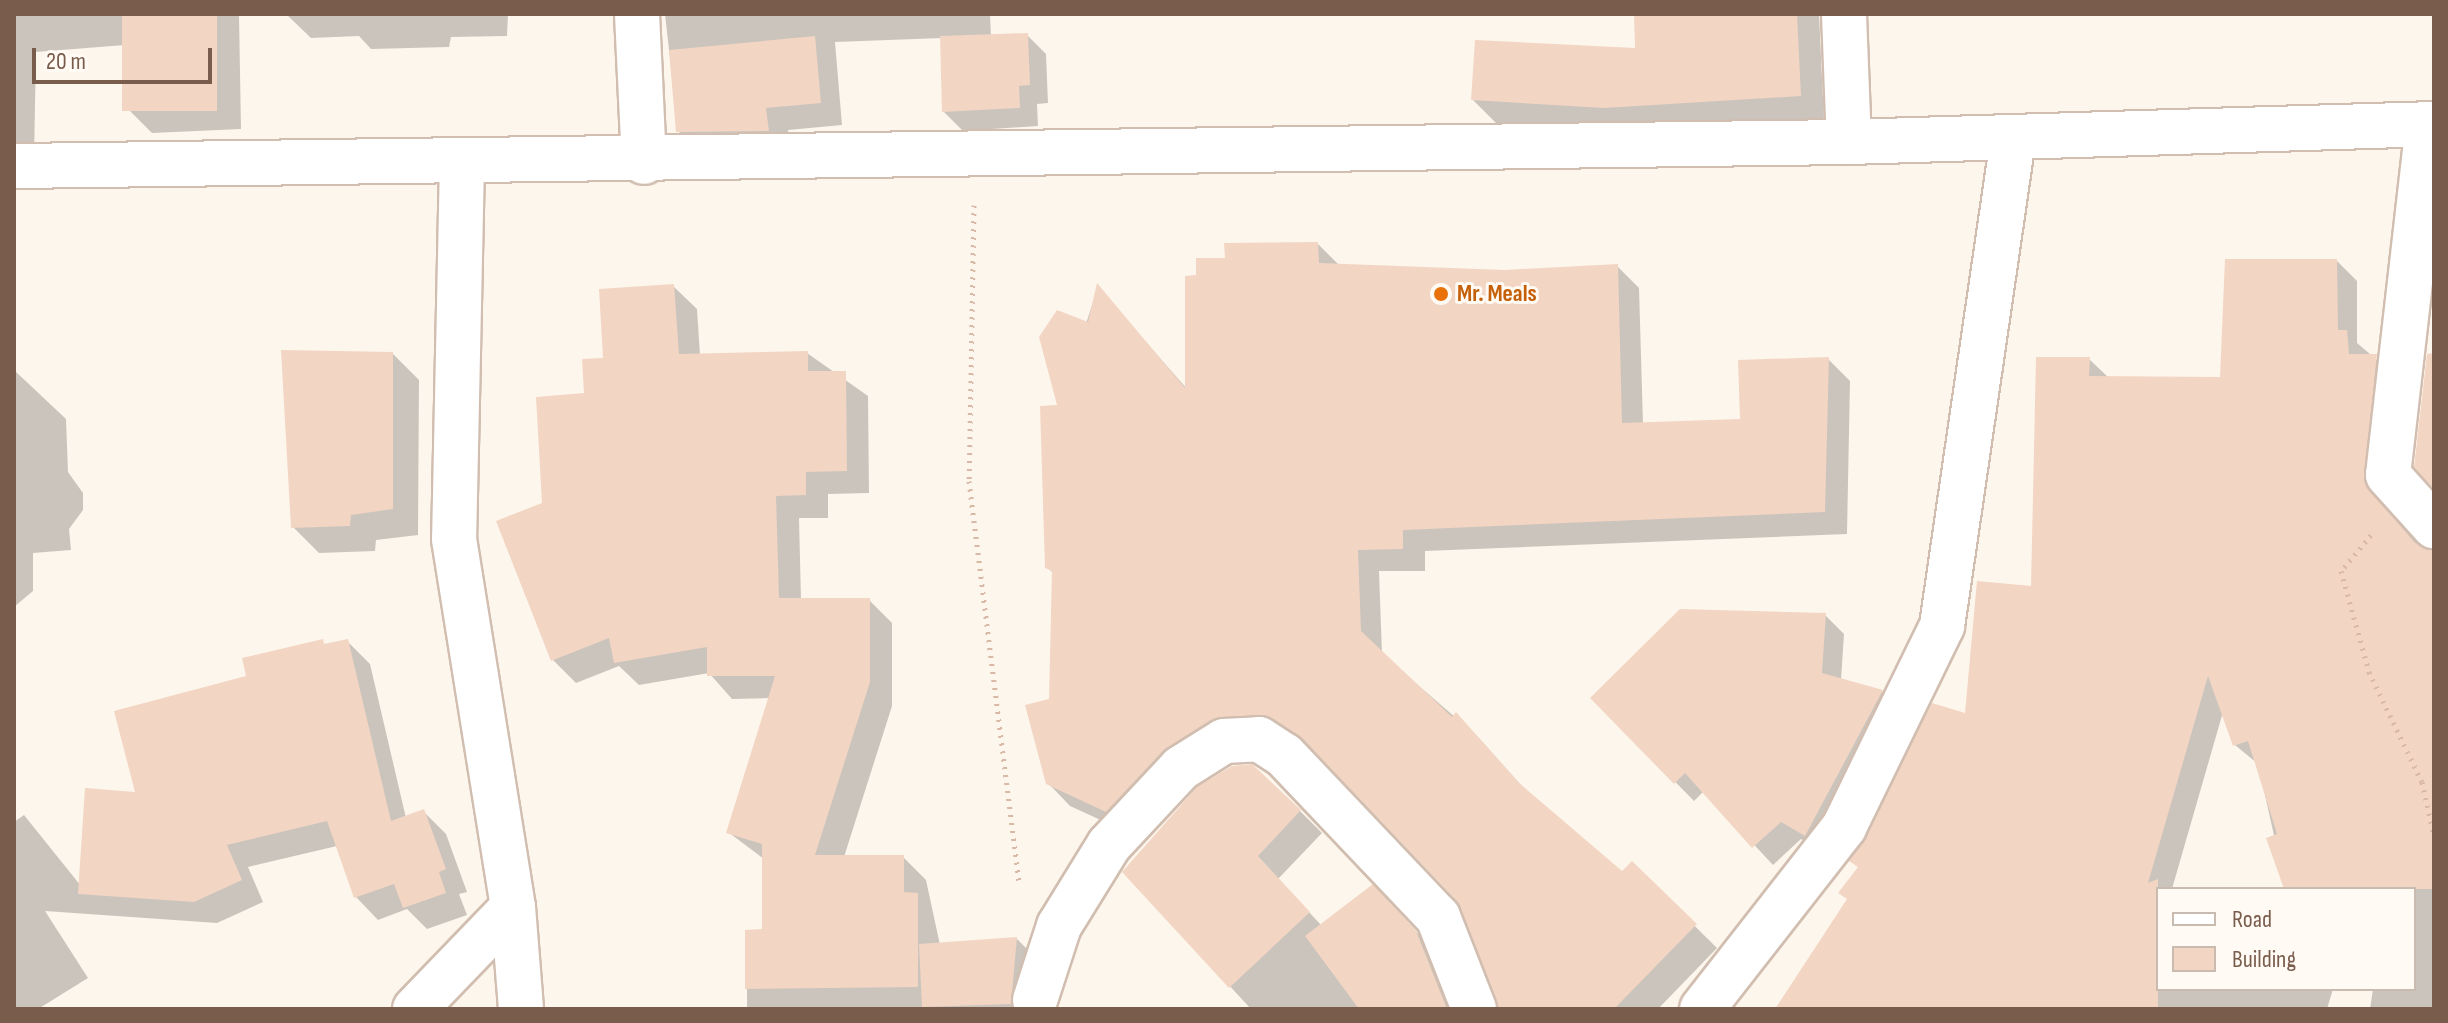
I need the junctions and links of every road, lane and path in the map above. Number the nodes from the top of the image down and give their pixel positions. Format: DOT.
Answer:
graph roads {
  1 [pos="637,14"];
  2 [pos="1844,14"];
  3 [pos="2431,124"];
  4 [pos="2013,139"];
  5 [pos="1849,142"];
  6 [pos="975,156"];
  7 [pos="462,162"];
  8 [pos="644,162"];
  9 [pos="14,166"];
  10 [pos="2388,475"];
  11 [pos="2434,526"];
  12 [pos="2434,836"];
  13 [pos="1020,889"];
  14 [pos="513,907"];
  15 [pos="1035,1000"];
  16 [pos="415,1009"];
  17 [pos="521,1009"];
  18 [pos="1474,1009"];
  19 [pos="1702,1009"];
  1 -- 8 [label="street"];
  2 -- 5 [label="street"];
  3 -- 4 [label="street"];
  3 -- 10 [label="street"];
  4 -- 5 [label="street"];
  4 -- 19 [label="street"];
  5 -- 6 [label="street"];
  6 -- 8 [label="street"];
  6 -- 13 [label="path"];
  7 -- 8 [label="street"];
  7 -- 9 [label="street"];
  7 -- 14 [label="street"];
  10 -- 11 [label="street"];
  10 -- 12 [label="path"];
  14 -- 16 [label="street"];
  14 -- 17 [label="street"];
  15 -- 18 [label="street"];
}
